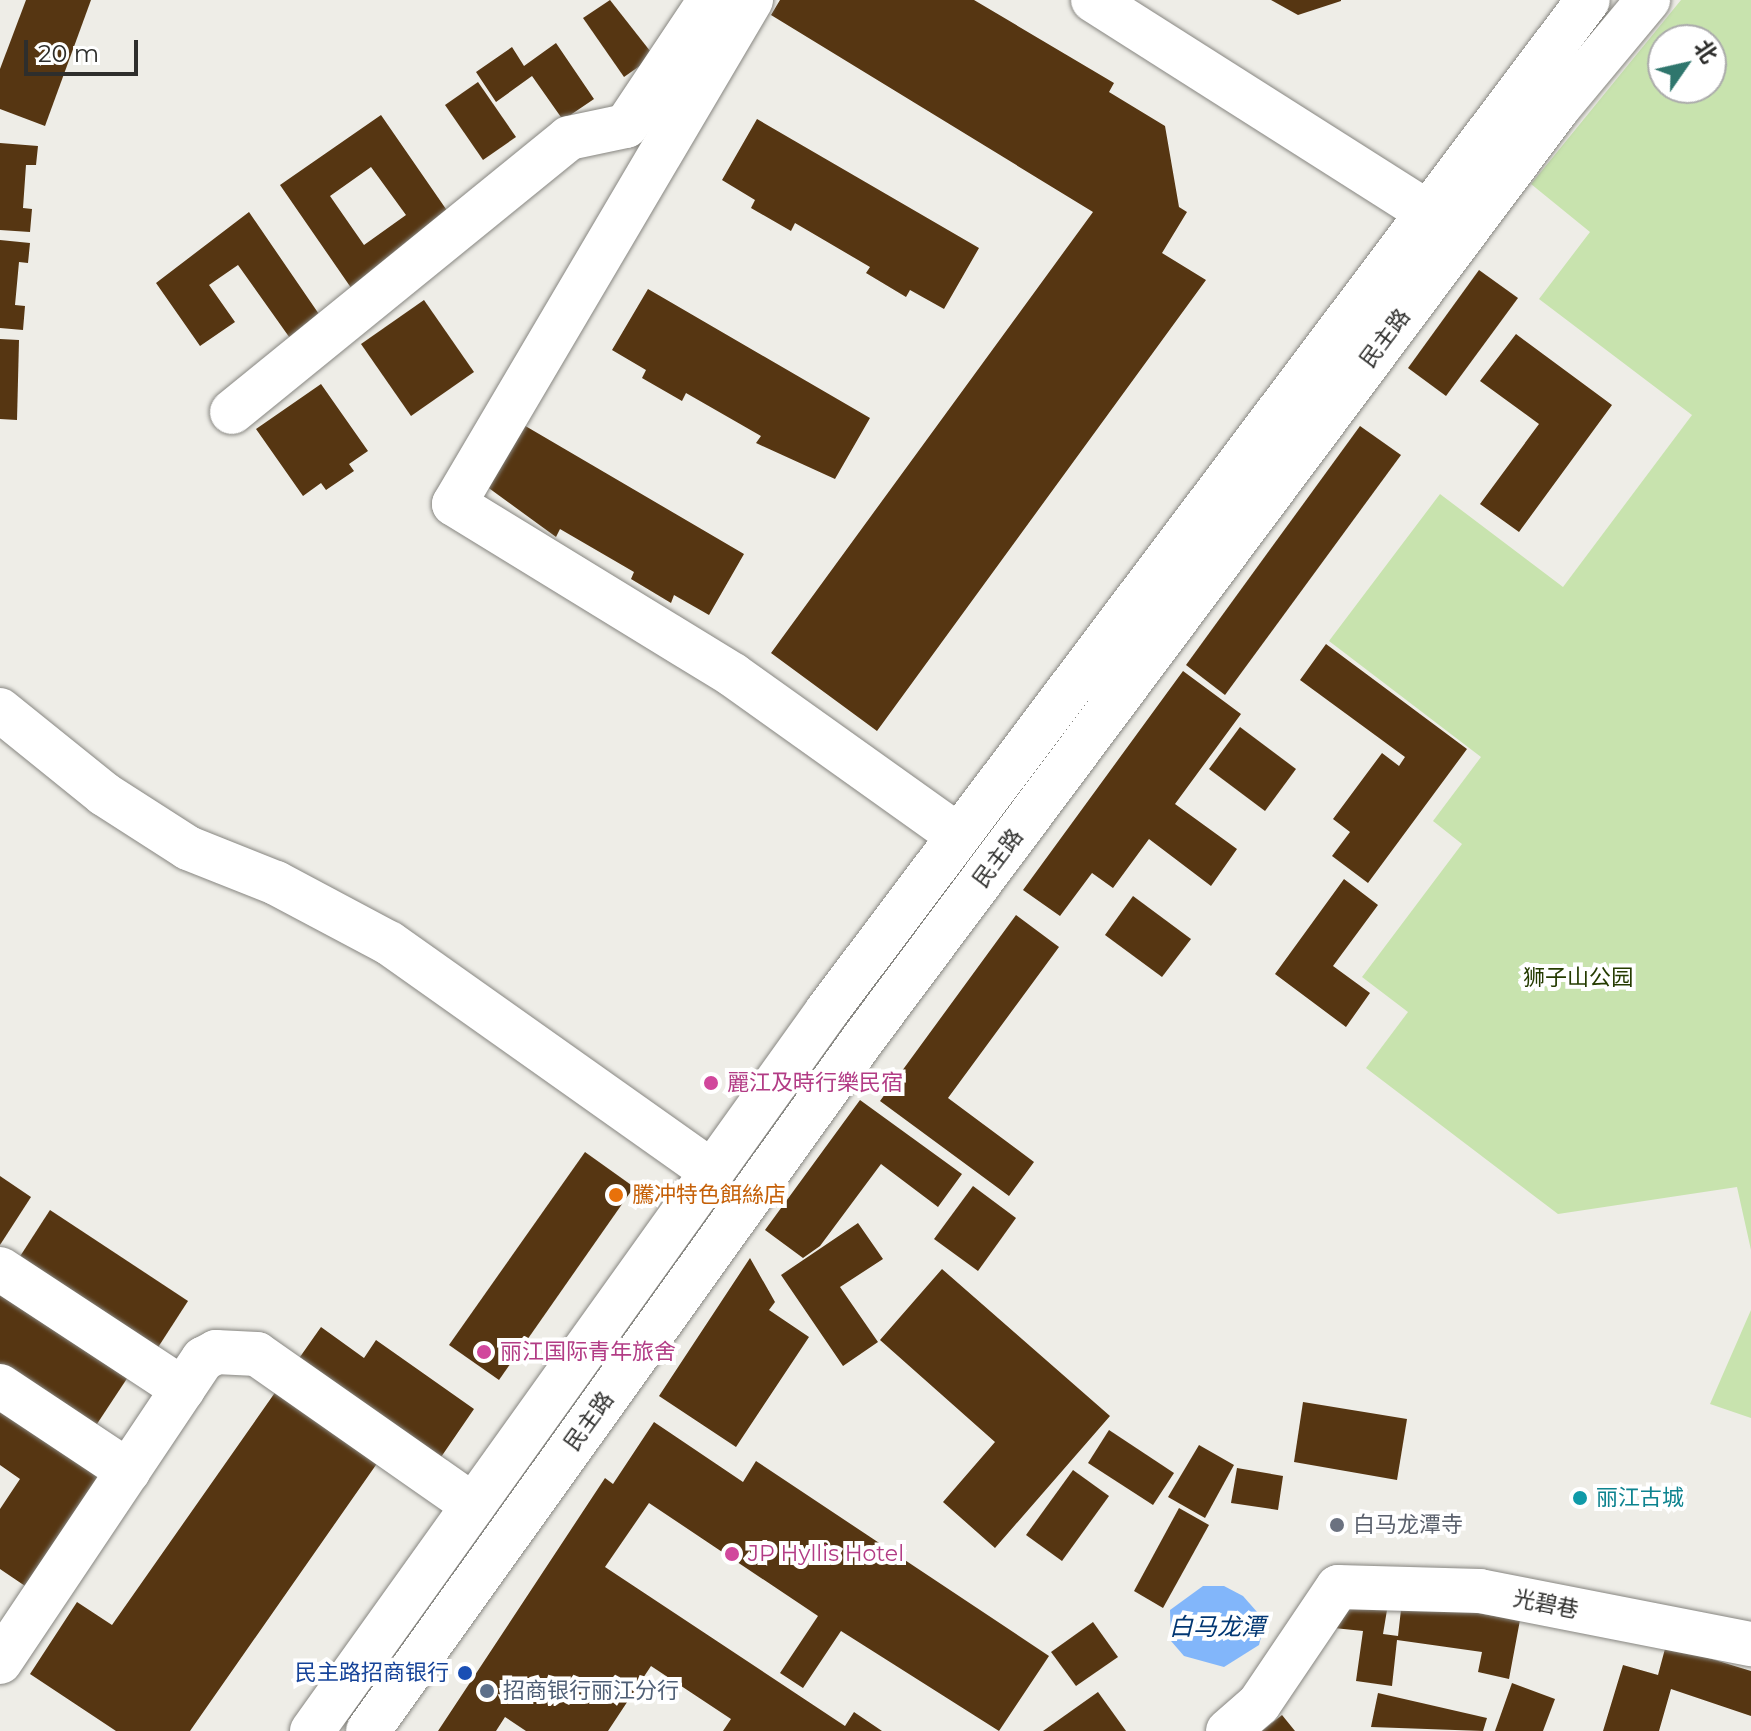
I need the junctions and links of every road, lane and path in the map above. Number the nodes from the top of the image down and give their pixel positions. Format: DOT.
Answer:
graph roads {
  1 [pos="710,0"];
  2 [pos="751,0"];
  3 [pos="1093,0"];
  4 [pos="1588,0"];
  5 [pos="1648,0"];
  6 [pos="1424,210"];
  7 [pos="232,412"];
  8 [pos="0,710"];
  9 [pos="957,835"];
  10 [pos="712,1172"];
  11 [pos="0,1269"];
  12 [pos="0,1386"];
  13 [pos="183,1389"];
  14 [pos="128,1471"];
  15 [pos="473,1505"];
  16 [pos="1751,1644"];
  17 [pos="0,1662"];
  18 [pos="312,1731"];
  19 [pos="368,1731"];
  20 [pos="1228,1731"];
  1 -- 7 [label="main road"];
  2 -- 9 [label="main road"];
  3 -- 6 [label="main road"];
  4 -- 6 [label="main road, 民主路"];
  5 -- 19 [label="main road, 民主路"];
  6 -- 9 [label="main road, 民主路"];
  8 -- 10 [label="main road"];
  9 -- 10 [label="main road, 民主路"];
  10 -- 15 [label="main road, 民主路"];
  11 -- 13 [label="main road"];
  12 -- 14 [label="main road"];
  13 -- 14 [label="main road"];
  13 -- 15 [label="main road"];
  14 -- 17 [label="main road"];
  15 -- 18 [label="main road, 民主路"];
  16 -- 20 [label="main road, 光碧巷"];
}
